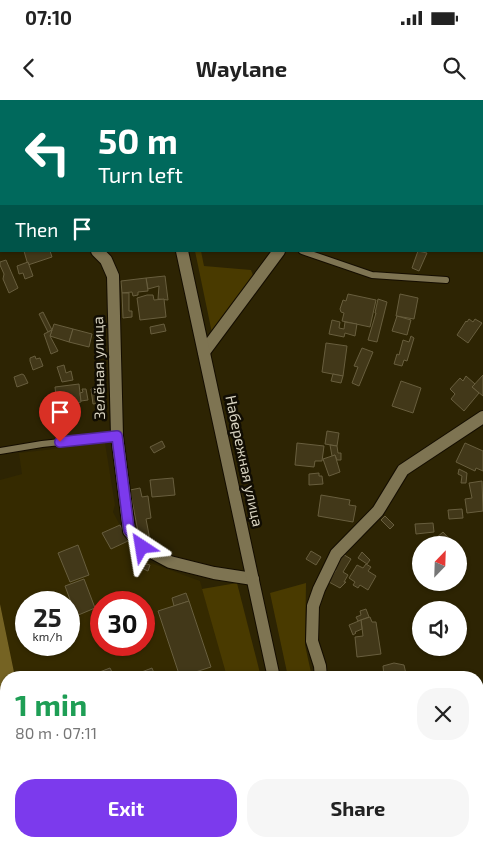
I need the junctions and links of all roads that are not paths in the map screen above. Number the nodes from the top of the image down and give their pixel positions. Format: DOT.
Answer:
graph roads {
  1 [pos="98,252"];
  2 [pos="182,252"];
  3 [pos="278,252"];
  4 [pos="305,252"];
  5 [pos="446,280"];
  6 [pos="204,352"];
  7 [pos="483,417"];
  8 [pos="117,436"];
  9 [pos="0,451"];
  10 [pos="253,579"];
  11 [pos="273,671"];
  12 [pos="320,671"];
  1 -- 8 [label="street, Зелёная улица"];
  2 -- 6 [label="street, Набережная улица"];
  3 -- 6 [label="street"];
  4 -- 5 [label="lane"];
  6 -- 10 [label="street, Набережная улица"];
  7 -- 12 [label="street"];
  8 -- 9 [label="lane"];
  8 -- 10 [label="street, Зелёная улица"];
  10 -- 11 [label="street, Набережная улица"];
}
